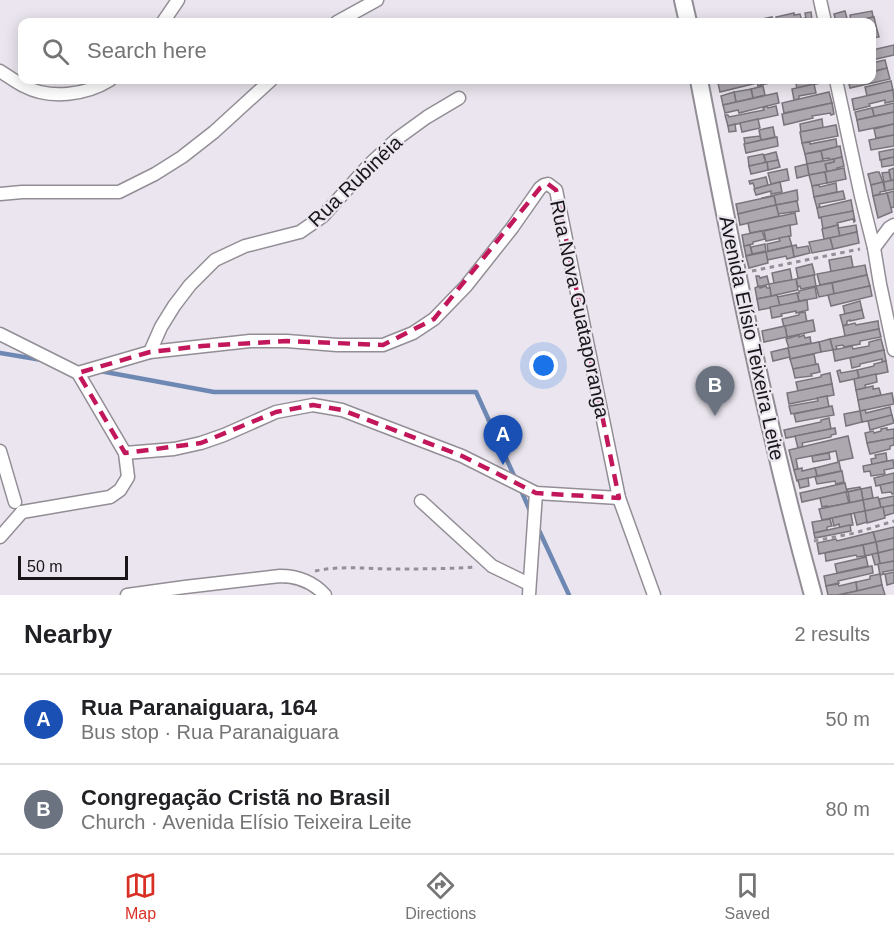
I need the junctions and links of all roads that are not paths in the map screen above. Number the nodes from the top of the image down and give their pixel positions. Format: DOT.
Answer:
graph roads {
  1 [pos="177,0"];
  2 [pos="377,0"];
  3 [pos="683,0"];
  4 [pos="820,0"];
  5 [pos="166,18"];
  6 [pos="344,18"];
  7 [pos="687,18"];
  8 [pos="824,18"];
  9 [pos="0,71"];
  10 [pos="18,82"];
  11 [pos="21,84"];
  12 [pos="104,84"];
  13 [pos="267,84"];
  14 [pos="700,84"];
  15 [pos="837,84"];
  16 [pos="459,98"];
  17 [pos="0,194"];
  18 [pos="894,225"];
  19 [pos="874,248"];
  20 [pos="0,334"];
  21 [pos="894,350"];
  22 [pos="150,352"];
  23 [pos="78,373"];
  24 [pos="0,450"];
  25 [pos="125,453"];
  26 [pos="0,489"];
  27 [pos="536,493"];
  28 [pos="619,498"];
  29 [pos="421,501"];
  30 [pos="19,507"];
  31 [pos="0,537"];
  32 [pos="529,590"];
  33 [pos="127,595"];
  34 [pos="325,595"];
  35 [pos="654,595"];
  36 [pos="813,595"];
  1 -- 5 [label="street"];
  2 -- 6 [label="street"];
  3 -- 7 [label="main road"];
  4 -- 8 [label="street"];
  9 -- 10 [label="street"];
  11 -- 12 [label="street"];
  13 -- 17 [label="street"];
  14 -- 36 [label="main road, Avenida Elísio Teixeira Leite"];
  15 -- 19 [label="street"];
  16 -- 22 [label="street, Rua Rubinéia"];
  18 -- 19 [label="street"];
  19 -- 21 [label="street"];
  20 -- 23 [label="street"];
  22 -- 23 [label="street, Rua Nova Guataporanga"];
  22 -- 28 [label="street, Rua Nova Guataporanga"];
  23 -- 25 [label="street"];
  24 -- 30 [label="street"];
  25 -- 27 [label="street"];
  25 -- 30 [label="street"];
  26 -- 30 [label="street"];
  27 -- 28 [label="street"];
  27 -- 32 [label="street"];
  28 -- 35 [label="street, Rua Nova Guataporanga"];
  29 -- 32 [label="street"];
  30 -- 31 [label="street"];
  33 -- 34 [label="street"];
}
